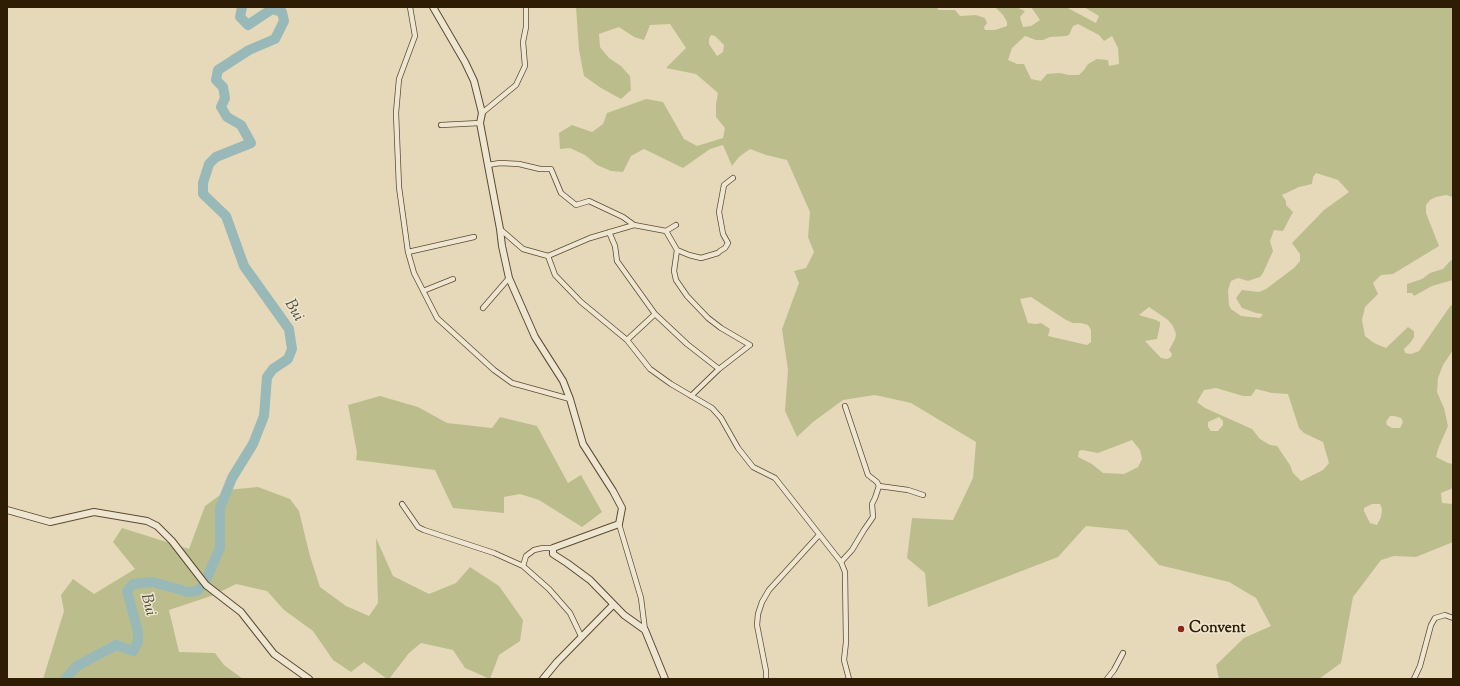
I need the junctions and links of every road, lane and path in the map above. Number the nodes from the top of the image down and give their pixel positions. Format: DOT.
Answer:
graph roads {
  1 [pos="410,7"];
  2 [pos="433,7"];
  3 [pos="526,7"];
  4 [pos="482,113"];
  5 [pos="480,123"];
  6 [pos="441,125"];
  7 [pos="488,165"];
  8 [pos="733,178"];
  9 [pos="634,225"];
  10 [pos="676,225"];
  11 [pos="500,229"];
  12 [pos="666,231"];
  13 [pos="609,232"];
  14 [pos="474,237"];
  15 [pos="677,250"];
  16 [pos="408,252"];
  17 [pos="548,256"];
  18 [pos="509,278"];
  19 [pos="453,279"];
  20 [pos="423,291"];
  21 [pos="483,308"];
  22 [pos="655,314"];
  23 [pos="627,340"];
  24 [pos="720,369"];
  25 [pos="691,396"];
  26 [pos="570,399"];
  27 [pos="845,406"];
  28 [pos="879,486"];
  29 [pos="922,495"];
  30 [pos="402,504"];
  31 [pos="7,510"];
  32 [pos="619,524"];
  33 [pos="819,535"];
  34 [pos="553,548"];
  35 [pos="841,562"];
  36 [pos="523,566"];
  37 [pos="613,605"];
  38 [pos="1453,618"];
  39 [pos="645,630"];
  40 [pos="582,636"];
  41 [pos="1123,653"];
  42 [pos="309,679"];
  43 [pos="543,679"];
  44 [pos="665,679"];
  45 [pos="766,679"];
  46 [pos="849,679"];
  47 [pos="1106,679"];
  48 [pos="1414,679"];
  1 -- 16 [label="street"];
  2 -- 4 [label="street"];
  3 -- 4 [label="street"];
  4 -- 5 [label="street"];
  5 -- 6 [label="street"];
  5 -- 7 [label="street"];
  7 -- 9 [label="street"];
  7 -- 11 [label="street"];
  8 -- 15 [label="street"];
  9 -- 12 [label="street"];
  9 -- 13 [label="street"];
  10 -- 12 [label="street"];
  11 -- 17 [label="street"];
  11 -- 18 [label="street"];
  12 -- 15 [label="street"];
  13 -- 17 [label="street"];
  13 -- 22 [label="street"];
  14 -- 16 [label="street"];
  15 -- 24 [label="street"];
  16 -- 20 [label="street"];
  17 -- 23 [label="street"];
  18 -- 21 [label="street"];
  18 -- 26 [label="street"];
  19 -- 20 [label="street"];
  20 -- 26 [label="street"];
  22 -- 23 [label="street"];
  22 -- 24 [label="street"];
  23 -- 25 [label="street"];
  24 -- 25 [label="street"];
  25 -- 33 [label="street"];
  26 -- 32 [label="street"];
  27 -- 28 [label="street"];
  28 -- 29 [label="street"];
  28 -- 35 [label="street"];
  30 -- 36 [label="street"];
  31 -- 42 [label="street"];
  32 -- 34 [label="street"];
  32 -- 39 [label="street"];
  33 -- 35 [label="street"];
  33 -- 45 [label="street"];
  34 -- 36 [label="street"];
  34 -- 37 [label="street"];
  35 -- 46 [label="street"];
  36 -- 40 [label="street"];
  37 -- 39 [label="street"];
  37 -- 40 [label="street"];
  38 -- 48 [label="street"];
  39 -- 44 [label="street"];
  40 -- 43 [label="street"];
  41 -- 47 [label="street"];
}
